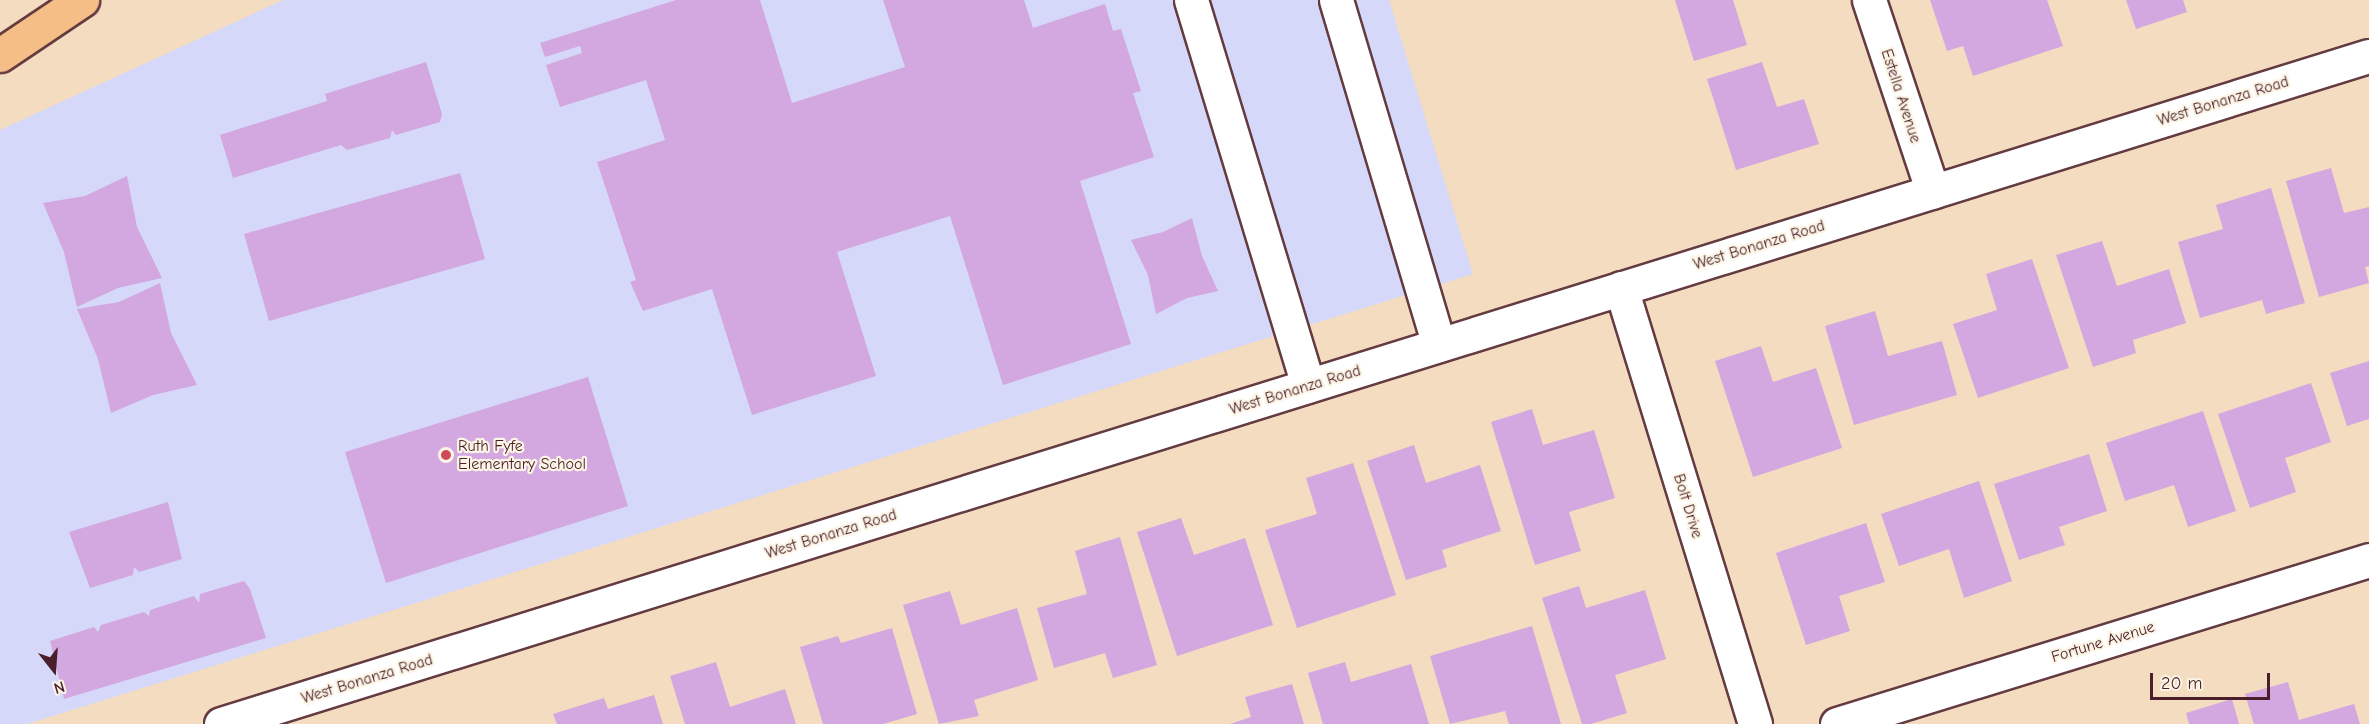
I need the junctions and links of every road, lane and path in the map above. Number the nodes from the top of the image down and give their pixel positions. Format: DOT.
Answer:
graph roads {
  1 [pos="82,0"];
  2 [pos="1191,0"];
  3 [pos="1336,0"];
  4 [pos="1869,0"];
  5 [pos="0,55"];
  6 [pos="2369,56"];
  7 [pos="1933,192"];
  8 [pos="1621,288"];
  9 [pos="1439,345"];
  10 [pos="1308,386"];
  11 [pos="2369,560"];
  12 [pos="232,722"];
  13 [pos="1755,724"];
  14 [pos="1837,724"];
  1 -- 5 [label="highway"];
  2 -- 10 [label="street"];
  3 -- 9 [label="street"];
  4 -- 7 [label="street, Estella Avenue"];
  6 -- 7 [label="street, West Bonanza Road"];
  7 -- 8 [label="street, West Bonanza Road"];
  8 -- 9 [label="street, West Bonanza Road"];
  8 -- 13 [label="street, Bolt Drive"];
  9 -- 10 [label="street, West Bonanza Road"];
  10 -- 12 [label="street, West Bonanza Road"];
  11 -- 14 [label="street, Fortune Avenue"];
}
